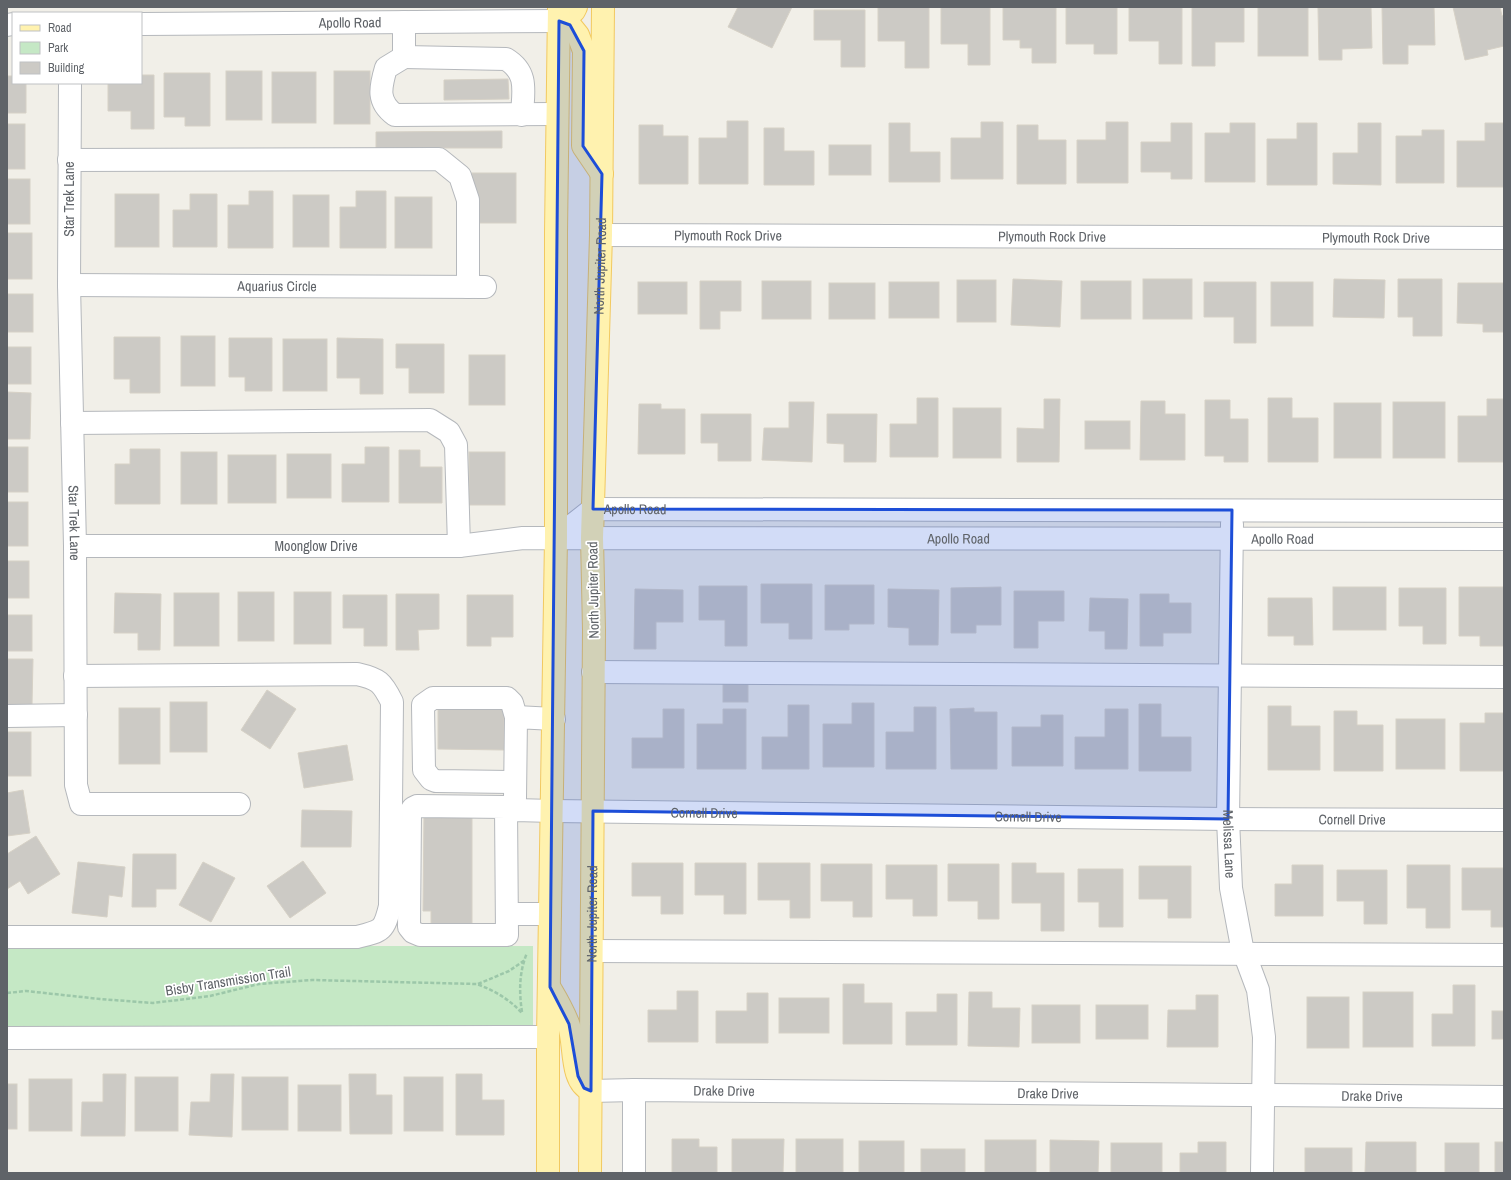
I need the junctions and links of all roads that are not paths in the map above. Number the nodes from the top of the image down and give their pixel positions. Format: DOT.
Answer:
graph roads {
  1 [pos="576,7"];
  2 [pos="603,7"];
  3 [pos="559,14"];
  4 [pos="404,22"];
  5 [pos="142,24"];
  6 [pos="404,57"];
  7 [pos="70,84"];
  8 [pos="522,114"];
  9 [pos="557,114"];
  10 [pos="69,160"];
  11 [pos="602,174"];
  12 [pos="601,235"];
  13 [pos="1504,238"];
  14 [pos="69,285"];
  15 [pos="72,423"];
  16 [pos="593,509"];
  17 [pos="1232,510"];
  18 [pos="1504,511"];
  19 [pos="556,538"];
  20 [pos="592,538"];
  21 [pos="1232,538"];
  22 [pos="1504,539"];
  23 [pos="75,546"];
  24 [pos="459,546"];
  25 [pos="593,672"];
  26 [pos="1230,675"];
  27 [pos="75,676"];
  28 [pos="1504,677"];
  29 [pos="76,715"];
  30 [pos="7,716"];
  31 [pos="516,717"];
  32 [pos="554,719"];
  33 [pos="515,782"];
  34 [pos="239,804"];
  35 [pos="511,808"];
  36 [pos="553,811"];
  37 [pos="593,811"];
  38 [pos="1228,819"];
  39 [pos="1504,820"];
  40 [pos="507,914"];
  41 [pos="550,914"];
  42 [pos="7,937"];
  43 [pos="592,951"];
  44 [pos="1244,954"];
  45 [pos="1504,955"];
  46 [pos="550,987"];
  47 [pos="539,1037"];
  48 [pos="7,1038"];
  49 [pos="634,1090"];
  50 [pos="591,1091"];
  51 [pos="1263,1096"];
  52 [pos="1504,1097"];
  53 [pos="548,1173"];
  54 [pos="590,1173"];
  55 [pos="634,1173"];
  56 [pos="1262,1173"];
  1 -- 3 [label="main road"];
  2 -- 11 [label="main road, North Jupiter Road"];
  3 -- 4 [label="street, Apollo Road"];
  3 -- 9 [label="main road"];
  3 -- 11 [label="main road"];
  4 -- 5 [label="street, Apollo Road"];
  4 -- 6 [label="street"];
  6 -- 8 [label="street"];
  6 -- 8 [label="street"];
  7 -- 10 [label="street, Star Trek Lane"];
  8 -- 9 [label="street"];
  9 -- 19 [label="main road"];
  10 -- 14 [label="street, Star Trek Lane"];
  10 -- 14 [label="street, Aquarius Circle"];
  11 -- 12 [label="main road, North Jupiter Road"];
  12 -- 13 [label="street, Plymouth Rock Drive"];
  12 -- 16 [label="main road, North Jupiter Road"];
  14 -- 15 [label="street, Star Trek Lane"];
  15 -- 23 [label="street, Star Trek Lane"];
  15 -- 24 [label="street"];
  16 -- 17 [label="street, Apollo Road"];
  16 -- 19 [label="street, Apollo Road"];
  16 -- 20 [label="main road, North Jupiter Road"];
  17 -- 18 [label="street, Apollo Road"];
  17 -- 21 [label="street, Melissa Lane"];
  19 -- 20 [label="street, Apollo Road"];
  19 -- 24 [label="street, Moonglow Drive"];
  19 -- 32 [label="main road"];
  20 -- 21 [label="street, Apollo Road"];
  20 -- 25 [label="main road, North Jupiter Road"];
  21 -- 22 [label="street, Apollo Road"];
  21 -- 26 [label="street, Melissa Lane"];
  23 -- 24 [label="street, Moonglow Drive"];
  23 -- 27 [label="street, Star Trek Lane"];
  25 -- 26 [label="street"];
  25 -- 37 [label="main road, North Jupiter Road"];
  26 -- 28 [label="street"];
  26 -- 38 [label="street, Melissa Lane"];
  27 -- 29 [label="street, Star Trek Lane"];
  27 -- 42 [label="street"];
  29 -- 30 [label="street"];
  29 -- 34 [label="street, Star Trek Lane"];
  31 -- 32 [label="street"];
  31 -- 33 [label="street"];
  31 -- 33 [label="street"];
  32 -- 36 [label="main road"];
  33 -- 35 [label="street"];
  35 -- 36 [label="street, Cornell Drive"];
  35 -- 40 [label="street"];
  35 -- 40 [label="street, Cornell Drive"];
  36 -- 37 [label="street, Cornell Drive"];
  36 -- 41 [label="main road"];
  37 -- 38 [label="street, Cornell Drive"];
  37 -- 43 [label="main road, North Jupiter Road"];
  38 -- 39 [label="street, Cornell Drive"];
  38 -- 44 [label="street, Melissa Lane"];
  40 -- 41 [label="street"];
  41 -- 46 [label="main road"];
  43 -- 44 [label="street"];
  43 -- 50 [label="main road, North Jupiter Road"];
  44 -- 45 [label="street"];
  44 -- 51 [label="street, Melissa Lane"];
  46 -- 47 [label="main road"];
  46 -- 50 [label="main road"];
  47 -- 48 [label="street"];
  47 -- 53 [label="main road"];
  49 -- 50 [label="street, Drake Drive"];
  49 -- 51 [label="street, Drake Drive"];
  49 -- 55 [label="street"];
  50 -- 54 [label="main road, North Jupiter Road"];
  51 -- 52 [label="street, Drake Drive"];
  51 -- 56 [label="street, Melissa Lane"];
}
